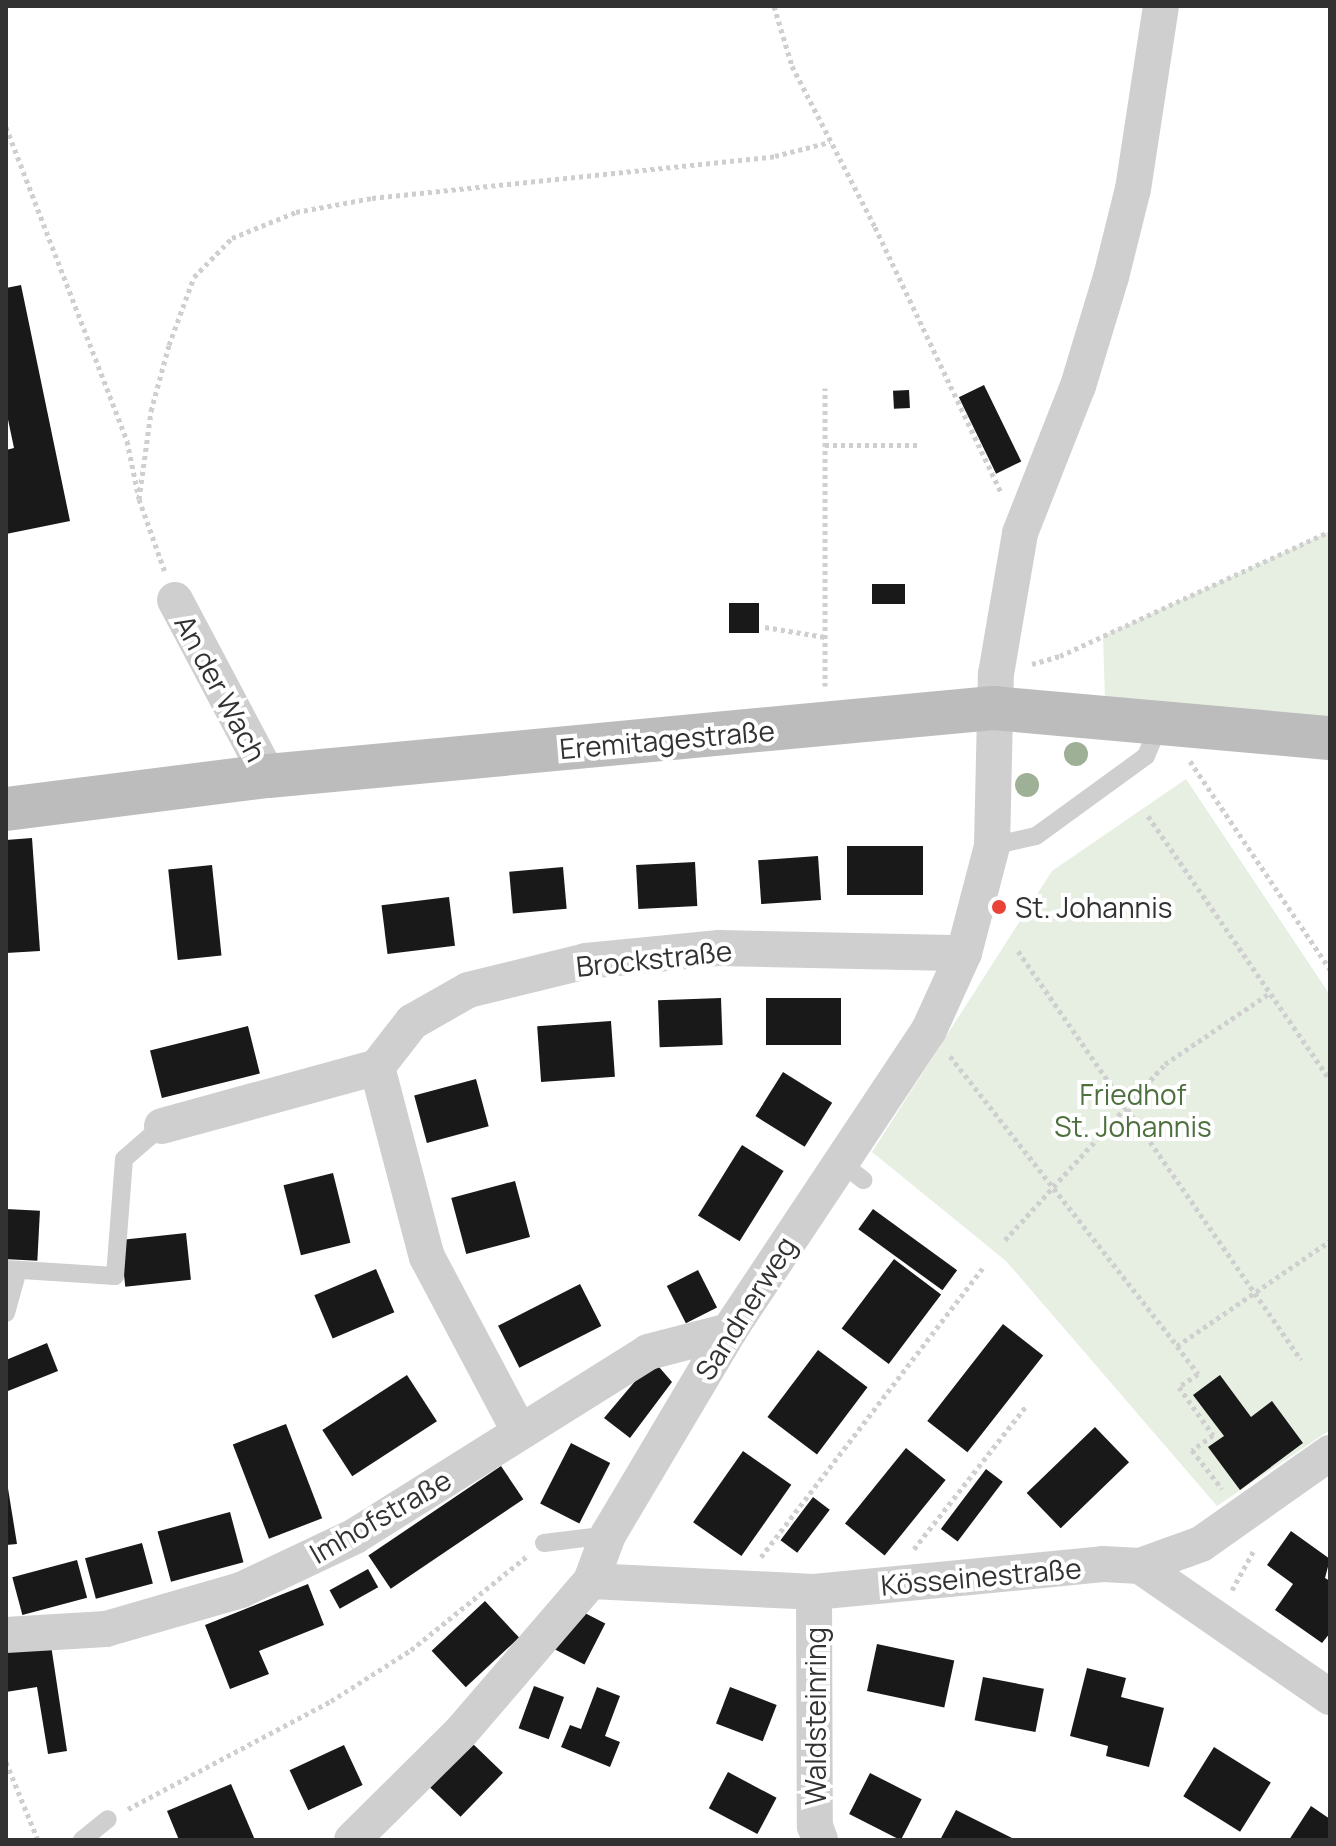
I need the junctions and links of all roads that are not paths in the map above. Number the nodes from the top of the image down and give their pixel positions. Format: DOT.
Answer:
graph roads {
  1 [pos="1161,6"];
  2 [pos="175,600"];
  3 [pos="994,691"];
  4 [pos="1162,720"];
  5 [pos="1330,738"];
  6 [pos="268,776"];
  7 [pos="6,809"];
  8 [pos="992,846"];
  9 [pos="964,953"];
  10 [pos="377,1067"];
  11 [pos="162,1126"];
  12 [pos="12,1270"];
  13 [pos="6,1313"];
  14 [pos="729,1331"];
  15 [pos="519,1431"];
  16 [pos="1330,1453"];
  17 [pos="608,1535"];
  18 [pos="544,1543"];
  19 [pos="1140,1566"];
  20 [pos="591,1581"];
  21 [pos="814,1592"];
  22 [pos="6,1635"];
  23 [pos="1330,1697"];
  24 [pos="108,1819"];
  25 [pos="82,1840"];
  26 [pos="352,1840"];
  27 [pos="820,1840"];
  1 -- 3 [label="street, Sandnerweg"];
  2 -- 6 [label="street, An der Wach"];
  3 -- 4 [label="street, Eremitagestraße"];
  3 -- 6 [label="street, Eremitagestraße"];
  3 -- 8 [label="street, Sandnerweg"];
  4 -- 5 [label="street, Eremitagestraße"];
  4 -- 8 [label="lane"];
  6 -- 7 [label="street, Eremitagestraße"];
  8 -- 9 [label="street, Sandnerweg"];
  9 -- 10 [label="street, Brockstraße"];
  9 -- 14 [label="street, Sandnerweg"];
  10 -- 11 [label="street"];
  10 -- 15 [label="street"];
  11 -- 12 [label="lane"];
  12 -- 13 [label="lane"];
  14 -- 15 [label="street, Imhofstraße"];
  14 -- 17 [label="street, Sandnerweg"];
  15 -- 22 [label="street, Imhofstraße"];
  16 -- 19 [label="street"];
  17 -- 18 [label="lane"];
  17 -- 20 [label="street, Sandnerweg"];
  19 -- 21 [label="street, Kösseinestraße"];
  19 -- 23 [label="street"];
  20 -- 21 [label="street, Kösseinestraße"];
  20 -- 26 [label="street, Sandnerweg"];
  21 -- 27 [label="street, Waldsteinring"];
  24 -- 25 [label="lane"];
}
